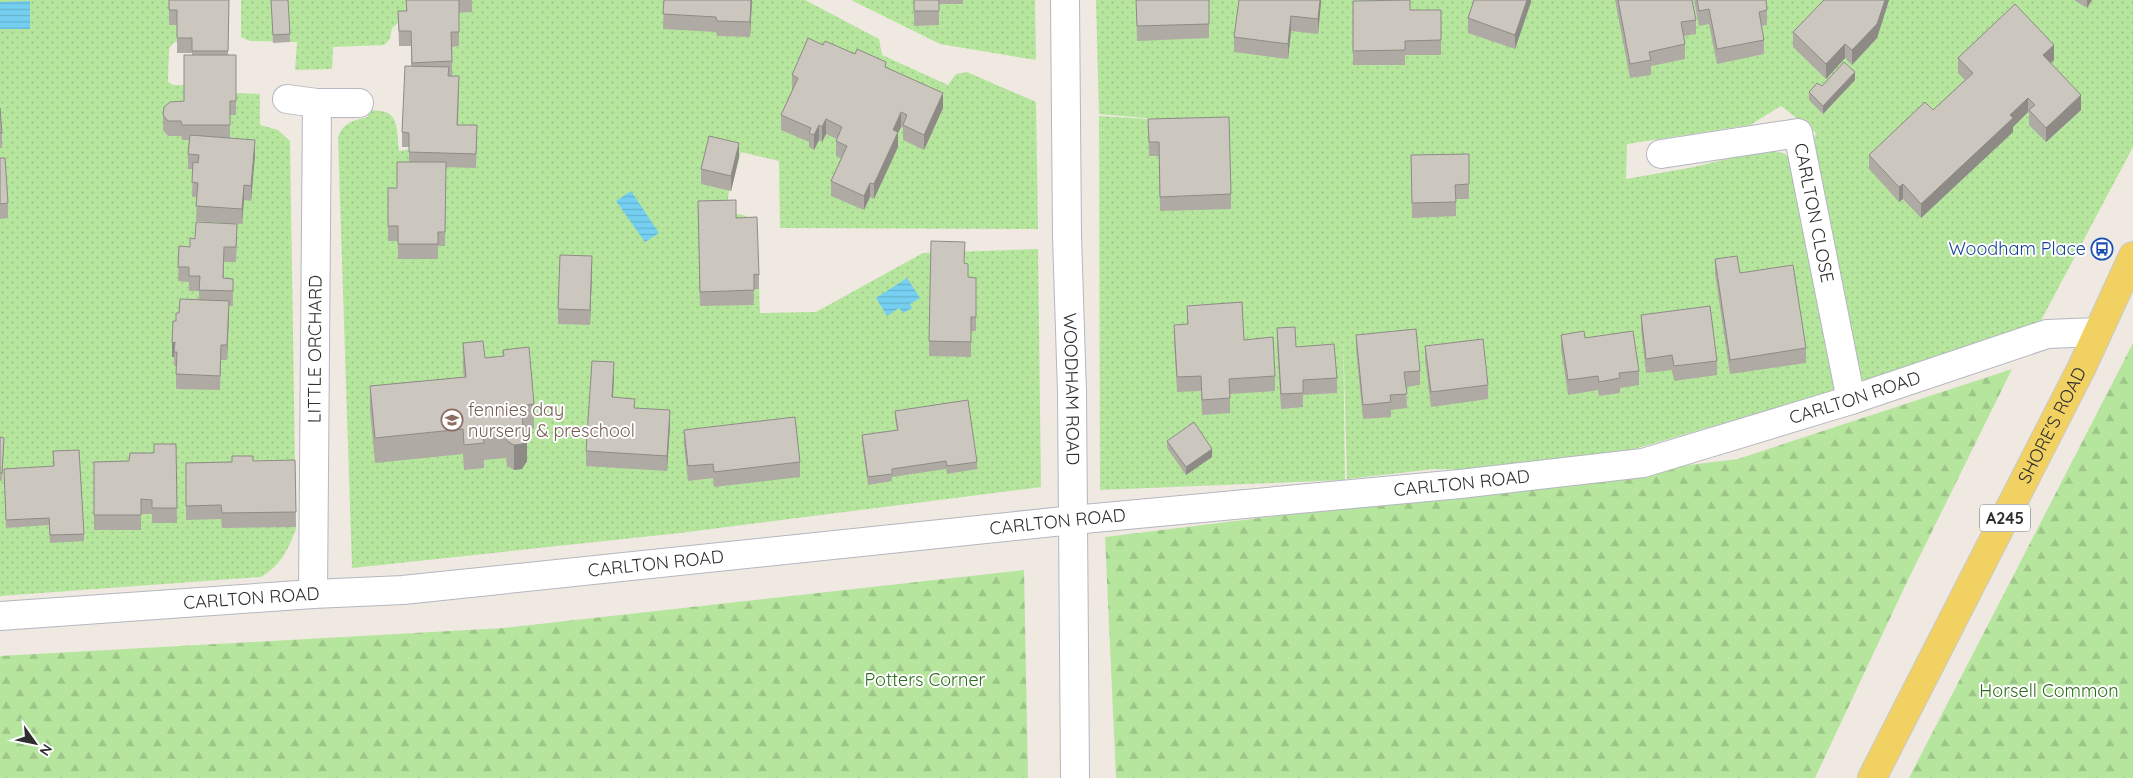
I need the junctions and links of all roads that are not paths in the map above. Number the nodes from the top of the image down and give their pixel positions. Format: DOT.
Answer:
graph roads {
  1 [pos="1065,0"];
  2 [pos="287,99"];
  3 [pos="317,102"];
  4 [pos="359,103"];
  5 [pos="1661,154"];
  6 [pos="2133,256"];
  7 [pos="2097,332"];
  8 [pos="1851,400"];
  9 [pos="1073,520"];
  10 [pos="313,594"];
  11 [pos="0,616"];
  12 [pos="1075,778"];
  13 [pos="1872,778"];
  1 -- 9 [label="street, WOODHAM ROAD"];
  2 -- 3 [label="street"];
  3 -- 4 [label="street"];
  3 -- 10 [label="street, LITTLE ORCHARD"];
  5 -- 8 [label="street, CARLTON CLOSE"];
  6 -- 7 [label="main road, SHORE'S ROAD / A245"];
  7 -- 8 [label="street, CARLTON ROAD"];
  7 -- 13 [label="main road, SHORE'S ROAD / A245"];
  8 -- 9 [label="street, CARLTON ROAD"];
  9 -- 10 [label="street, CARLTON ROAD"];
  9 -- 12 [label="street, WOODHAM ROAD"];
  10 -- 11 [label="street, CARLTON ROAD"];
}
